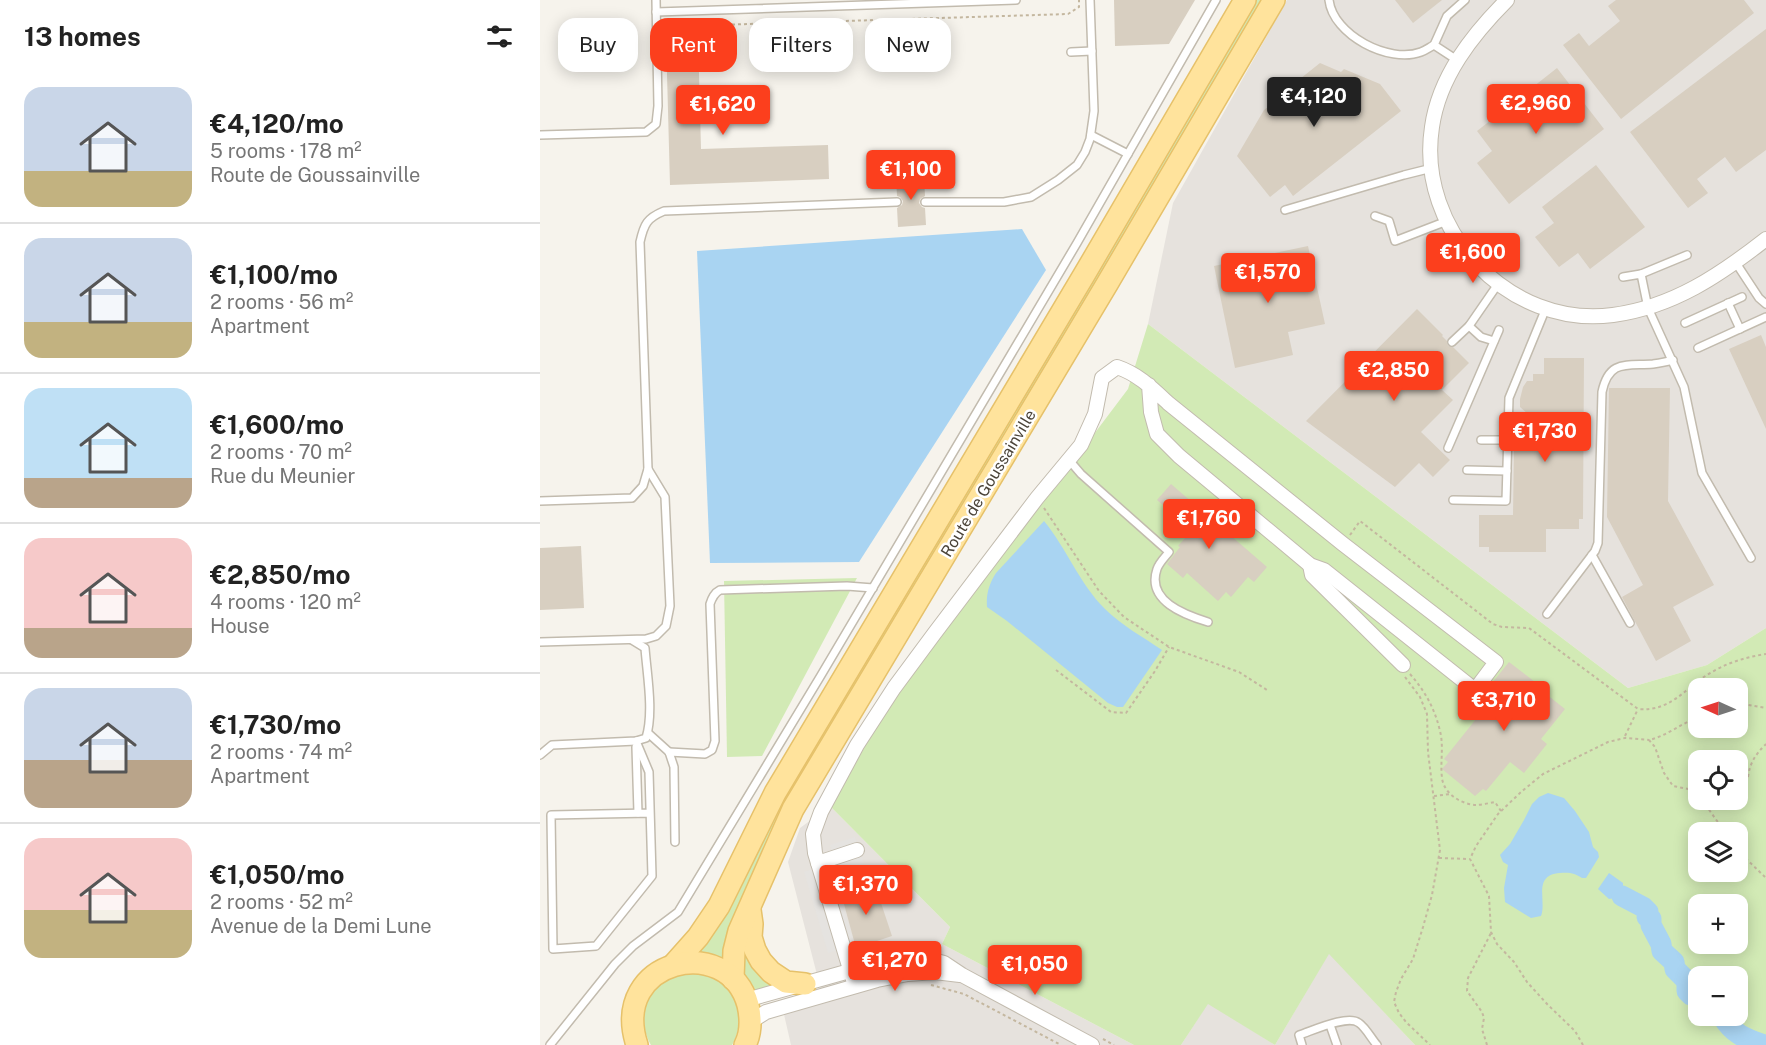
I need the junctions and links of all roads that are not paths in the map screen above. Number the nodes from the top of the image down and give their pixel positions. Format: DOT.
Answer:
graph roads {
  1 [pos="657,0"];
  2 [pos="1016,0"];
  3 [pos="1090,0"];
  4 [pos="1216,0"];
  5 [pos="1245,0"];
  6 [pos="1274,0"];
  7 [pos="1329,0"];
  8 [pos="1465,0"];
  9 [pos="1507,0"];
  10 [pos="660,12"];
  11 [pos="1434,45"];
  12 [pos="1092,51"];
  13 [pos="1071,52"];
  14 [pos="1457,60"];
  15 [pos="540,135"];
  16 [pos="1090,135"];
  17 [pos="1128,154"];
  18 [pos="1431,168"];
  19 [pos="925,201"];
  20 [pos="897,202"];
  21 [pos="1285,210"];
  22 [pos="1375,216"];
  23 [pos="1447,221"];
  24 [pos="1766,239"];
  25 [pos="1687,255"];
  26 [pos="1736,263"];
  27 [pos="1641,274"];
  28 [pos="1623,277"];
  29 [pos="1498,284"];
  30 [pos="1742,297"];
  31 [pos="1728,303"];
  32 [pos="1766,304"];
  33 [pos="1546,308"];
  34 [pos="1648,308"];
  35 [pos="1766,318"];
  36 [pos="1685,324"];
  37 [pos="1469,326"];
  38 [pos="1740,329"];
  39 [pos="1499,330"];
  40 [pos="1494,341"];
  41 [pos="1452,342"];
  42 [pos="1698,348"];
  43 [pos="1672,360"];
  44 [pos="1149,385"];
  45 [pos="1481,440"];
  46 [pos="1508,440"];
  47 [pos="1448,448"];
  48 [pos="1070,459"];
  49 [pos="648,469"];
  50 [pos="1467,470"];
  51 [pos="1507,471"];
  52 [pos="1452,500"];
  53 [pos="540,501"];
  54 [pos="1592,555"];
  55 [pos="1751,558"];
  56 [pos="1310,565"];
  57 [pos="873,588"];
  58 [pos="1547,614"];
  59 [pos="1208,622"];
  60 [pos="1630,623"];
  61 [pos="632,639"];
  62 [pos="540,642"];
  63 [pos="1401,668"];
  64 [pos="648,733"];
  65 [pos="636,741"];
  66 [pos="669,752"];
  67 [pos="540,755"];
  68 [pos="638,813"];
  69 [pos="650,813"];
  70 [pos="675,842"];
  71 [pos="857,850"];
  72 [pos="818,863"];
  73 [pos="824,882"];
  74 [pos="868,884"];
  75 [pos="749,906"];
  76 [pos="674,964"];
  77 [pos="851,971"];
  78 [pos="962,975"];
  79 [pos="733,979"];
  80 [pos="805,984"];
  81 [pos="855,986"];
  82 [pos="746,1000"];
  83 [pos="750,1022"];
  84 [pos="1330,1025"];
  85 [pos="630,1040"];
  86 [pos="550,1045"];
  87 [pos="745,1045"];
  88 [pos="1092,1045"];
  89 [pos="1302,1045"];
  90 [pos="1337,1045"];
  91 [pos="1377,1045"];
  1 -- 10 [label="lane"];
  2 -- 10 [label="lane"];
  3 -- 12 [label="lane"];
  4 -- 17 [label="lane"];
  5 -- 76 [label="main road, Route de Goussainville"];
  6 -- 75 [label="main road, Route de Goussainville"];
  7 -- 11 [label="lane"];
  8 -- 11 [label="lane"];
  9 -- 14 [label="street"];
  10 -- 15 [label="lane"];
  11 -- 14 [label="lane"];
  12 -- 13 [label="lane"];
  12 -- 16 [label="lane"];
  14 -- 18 [label="street"];
  16 -- 17 [label="lane"];
  16 -- 19 [label="lane"];
  17 -- 57 [label="lane"];
  18 -- 21 [label="lane"];
  18 -- 23 [label="street"];
  20 -- 49 [label="lane"];
  22 -- 23 [label="lane"];
  23 -- 29 [label="street"];
  24 -- 26 [label="street"];
  25 -- 27 [label="lane"];
  26 -- 32 [label="lane"];
  26 -- 34 [label="street"];
  27 -- 28 [label="lane"];
  27 -- 34 [label="lane"];
  29 -- 33 [label="street"];
  29 -- 37 [label="lane"];
  30 -- 31 [label="lane"];
  31 -- 36 [label="lane"];
  31 -- 38 [label="lane"];
  33 -- 34 [label="street"];
  33 -- 46 [label="lane"];
  34 -- 43 [label="lane"];
  35 -- 38 [label="lane"];
  37 -- 40 [label="lane"];
  37 -- 41 [label="lane"];
  38 -- 42 [label="lane"];
  39 -- 40 [label="lane"];
  40 -- 47 [label="lane"];
  43 -- 54 [label="lane"];
  43 -- 55 [label="lane"];
  44 -- 48 [label="street"];
  44 -- 56 [label="street"];
  44 -- 56 [label="street"];
  45 -- 46 [label="lane"];
  46 -- 51 [label="lane"];
  48 -- 59 [label="lane"];
  48 -- 72 [label="street"];
  49 -- 53 [label="lane"];
  49 -- 61 [label="lane"];
  50 -- 51 [label="lane"];
  51 -- 52 [label="lane"];
  54 -- 58 [label="lane"];
  54 -- 60 [label="lane"];
  56 -- 63 [label="street"];
  57 -- 66 [label="lane"];
  57 -- 86 [label="lane"];
  61 -- 62 [label="lane"];
  61 -- 64 [label="lane"];
  64 -- 65 [label="lane"];
  64 -- 66 [label="lane"];
  65 -- 67 [label="lane"];
  65 -- 68 [label="lane"];
  65 -- 69 [label="lane"];
  66 -- 70 [label="lane"];
  68 -- 69 [label="lane"];
  68 -- 69 [label="lane"];
  71 -- 72 [label="street"];
  72 -- 73 [label="street"];
  73 -- 74 [label="lane"];
  73 -- 77 [label="street"];
  75 -- 79 [label="main road, Route de Goussainville"];
  75 -- 80 [label="main road"];
  76 -- 79 [label="main road"];
  76 -- 85 [label="main road, Route de Goussainville"];
  77 -- 78 [label="street"];
  77 -- 80 [label="street"];
  77 -- 81 [label="street"];
  78 -- 81 [label="street"];
  78 -- 88 [label="street"];
  79 -- 82 [label="main road"];
  80 -- 82 [label="street"];
  81 -- 83 [label="street"];
  82 -- 83 [label="main road"];
  83 -- 87 [label="main road"];
  84 -- 89 [label="lane"];
  84 -- 90 [label="lane"];
  84 -- 91 [label="lane"];
}
